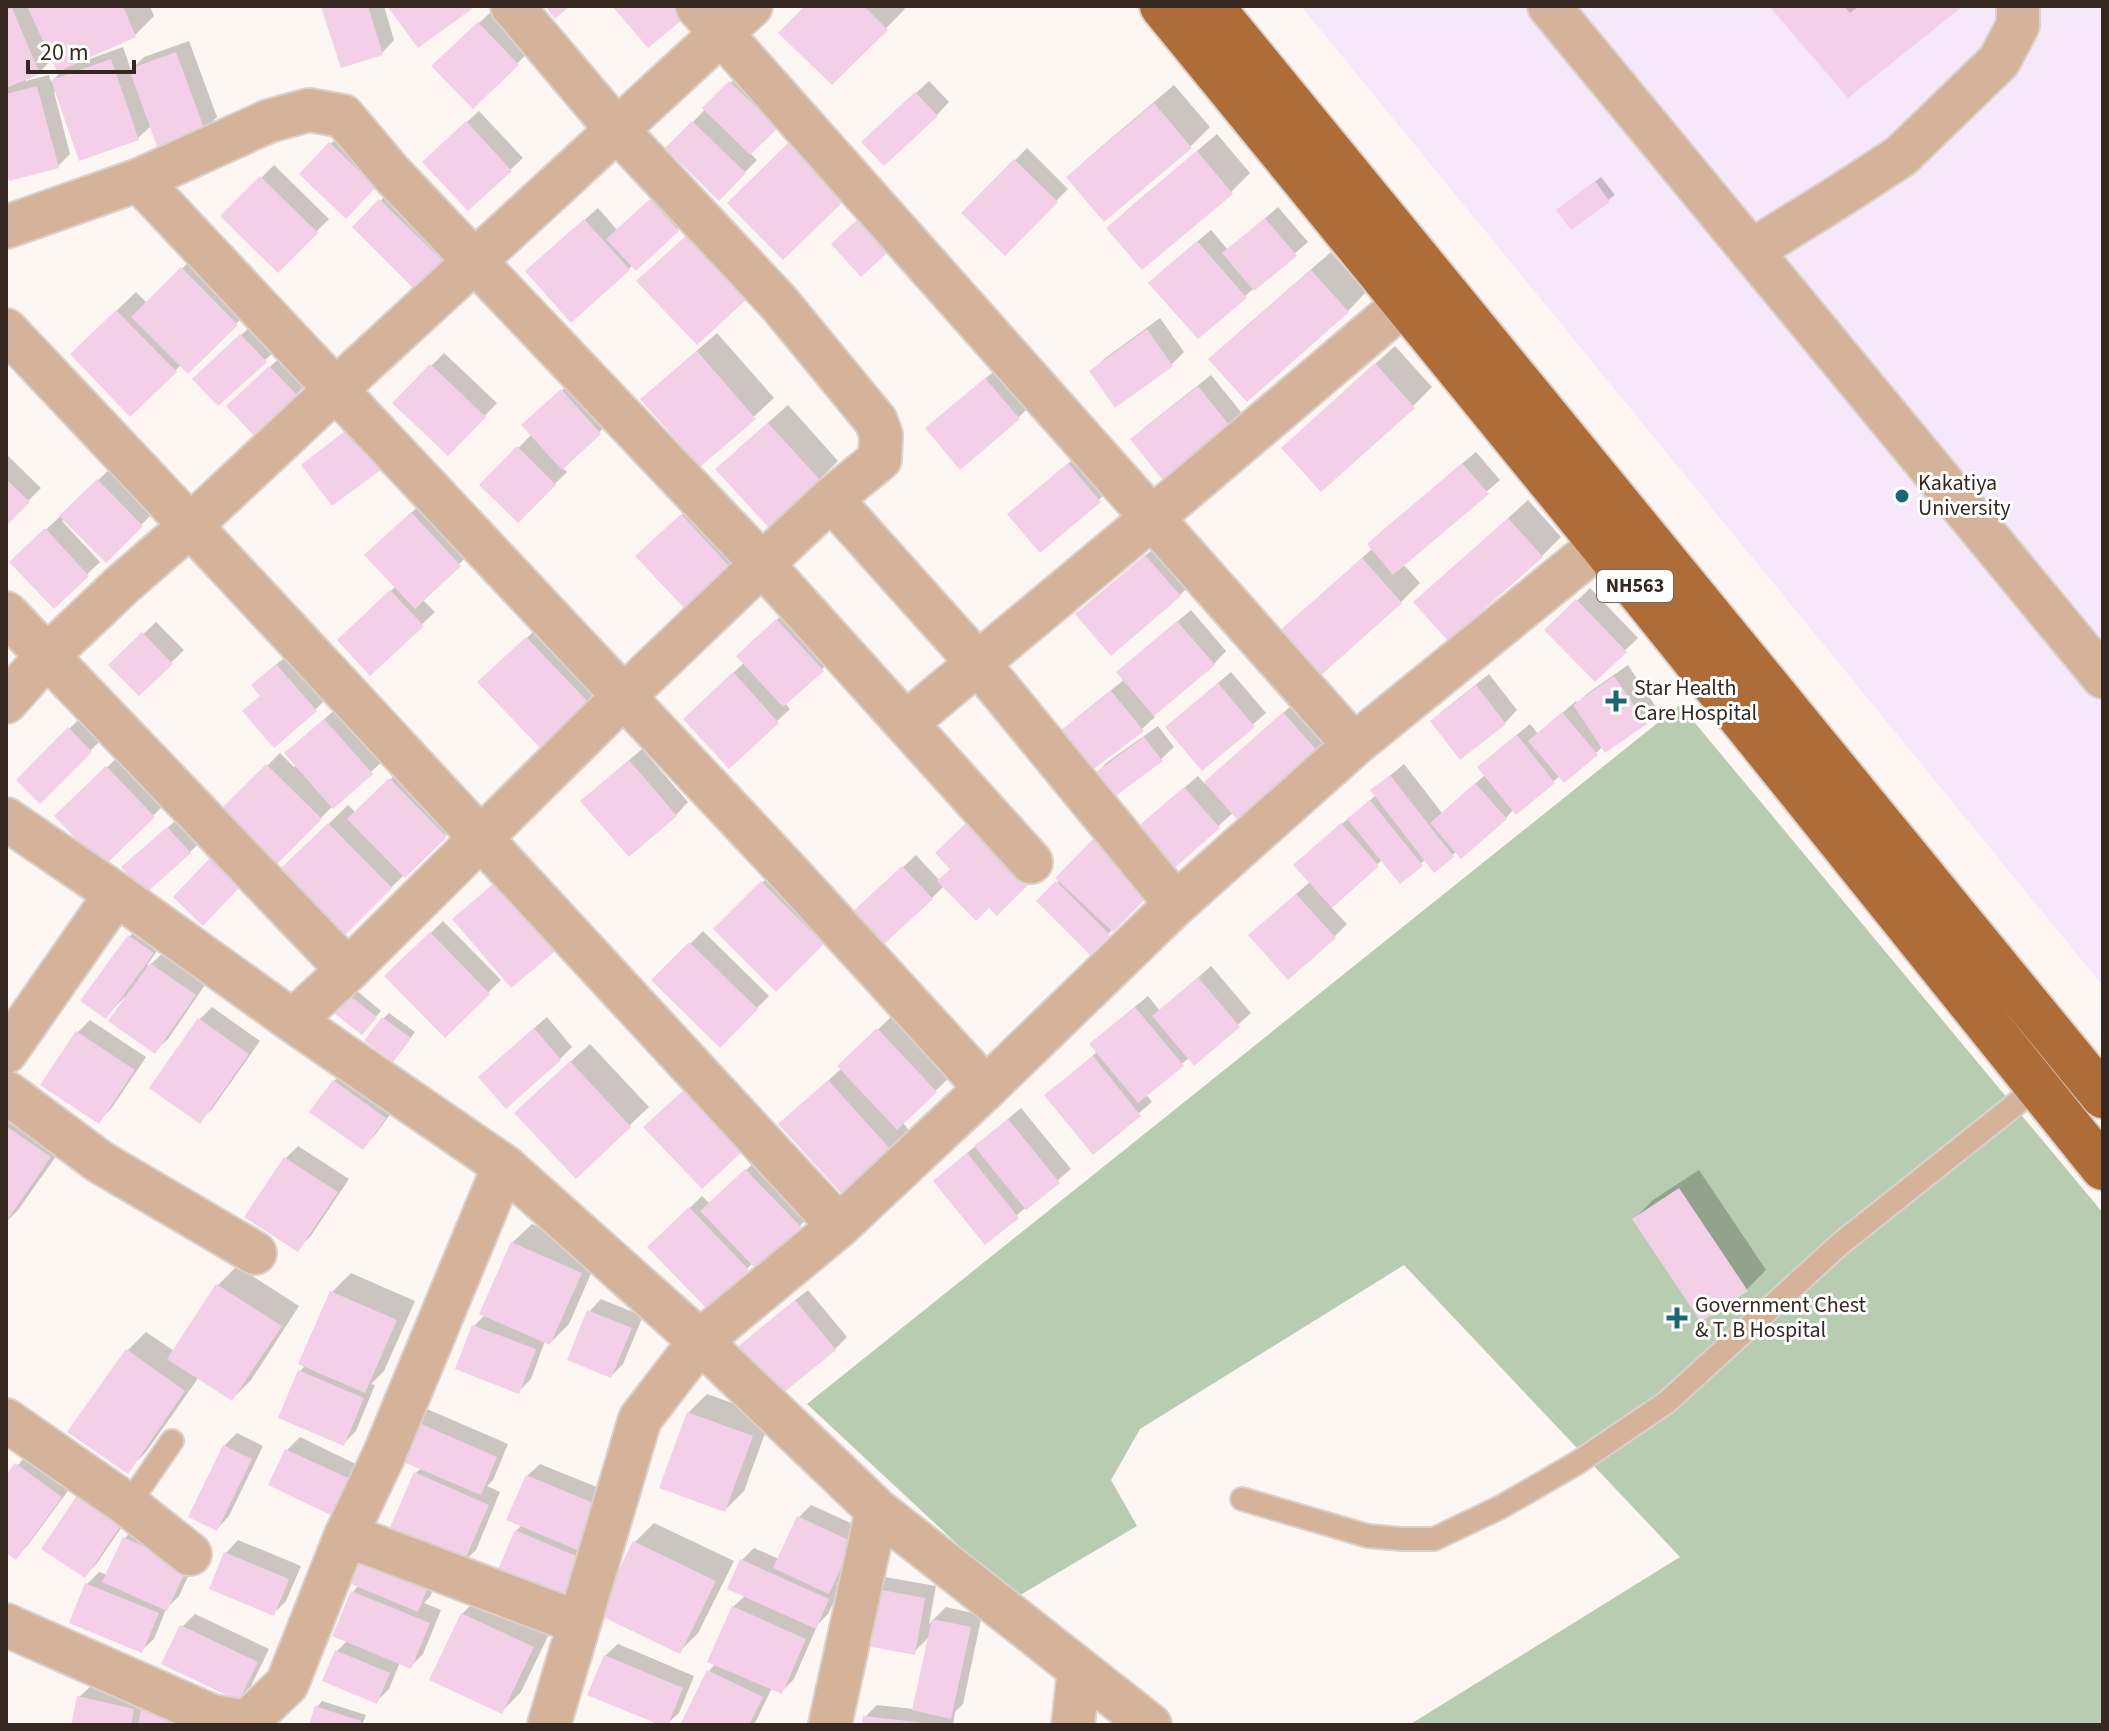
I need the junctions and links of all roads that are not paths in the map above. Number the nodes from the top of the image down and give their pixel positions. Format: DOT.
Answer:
graph roads {
  1 [pos="512,6"];
  2 [pos="1162,6"];
  3 [pos="1211,6"];
  4 [pos="1549,6"];
  5 [pos="2018,6"];
  6 [pos="723,15"];
  7 [pos="618,131"];
  8 [pos="139,180"];
  9 [pos="6,227"];
  10 [pos="1751,251"];
  11 [pos="474,262"];
  12 [pos="1405,303"];
  13 [pos="6,330"];
  14 [pos="336,389"];
  15 [pos="831,499"];
  16 [pos="1152,518"];
  17 [pos="191,525"];
  18 [pos="1601,544"];
  19 [pos="762,564"];
  20 [pos="6,613"];
  21 [pos="46,657"];
  22 [pos="978,663"];
  23 [pos="2103,677"];
  24 [pos="624,696"];
  25 [pos="6,702"];
  26 [pos="906,723"];
  27 [pos="1354,745"];
  28 [pos="6,819"];
  29 [pos="478,838"];
  30 [pos="1031,862"];
  31 [pos="116,894"];
  32 [pos="1176,904"];
  33 [pos="348,970"];
  34 [pos="293,1021"];
  35 [pos="6,1052"];
  36 [pos="986,1088"];
  37 [pos="2036,1088"];
  38 [pos="6,1092"];
  39 [pos="2103,1096"];
  40 [pos="504,1166"];
  41 [pos="2103,1168"];
  42 [pos="839,1226"];
  43 [pos="255,1253"];
  44 [pos="700,1341"];
  45 [pos="6,1420"];
  46 [pos="172,1441"];
  47 [pos="1242,1499"];
  48 [pos="128,1505"];
  49 [pos="877,1510"];
  50 [pos="346,1535"];
  51 [pos="190,1554"];
  52 [pos="579,1623"];
  53 [pos="6,1625"];
  54 [pos="1079,1670"];
  55 [pos="211,1720"];
  56 [pos="549,1725"];
  57 [pos="830,1725"];
  58 [pos="1073,1725"];
  59 [pos="1150,1725"];
  1 -- 7 [label="street"];
  2 -- 12 [label="highway, NH563"];
  3 -- 39 [label="highway, NH563"];
  4 -- 10 [label="street"];
  5 -- 10 [label="street"];
  6 -- 7 [label="street"];
  6 -- 16 [label="street"];
  7 -- 11 [label="street"];
  7 -- 15 [label="street"];
  8 -- 9 [label="street"];
  8 -- 11 [label="street"];
  8 -- 14 [label="street"];
  10 -- 23 [label="street"];
  11 -- 14 [label="street"];
  11 -- 19 [label="street"];
  12 -- 16 [label="street"];
  12 -- 18 [label="highway, NH563"];
  13 -- 17 [label="street"];
  14 -- 17 [label="street"];
  14 -- 24 [label="street"];
  15 -- 19 [label="street"];
  15 -- 22 [label="street"];
  16 -- 22 [label="street"];
  16 -- 27 [label="street"];
  17 -- 21 [label="street"];
  17 -- 29 [label="street"];
  18 -- 27 [label="street"];
  18 -- 37 [label="highway, NH563"];
  19 -- 24 [label="street"];
  19 -- 26 [label="street"];
  20 -- 21 [label="street"];
  21 -- 25 [label="street"];
  21 -- 33 [label="street"];
  22 -- 26 [label="street"];
  22 -- 32 [label="street"];
  24 -- 29 [label="street"];
  24 -- 36 [label="street"];
  26 -- 30 [label="street"];
  27 -- 32 [label="street"];
  28 -- 31 [label="street"];
  29 -- 33 [label="street"];
  29 -- 42 [label="street"];
  31 -- 34 [label="street"];
  31 -- 35 [label="street"];
  32 -- 36 [label="street"];
  33 -- 34 [label="street"];
  34 -- 40 [label="street"];
  36 -- 42 [label="street"];
  37 -- 41 [label="highway, NH563"];
  37 -- 47 [label="lane"];
  38 -- 43 [label="street"];
  40 -- 44 [label="street"];
  40 -- 50 [label="street"];
  42 -- 44 [label="street"];
  44 -- 49 [label="street"];
  44 -- 52 [label="street"];
  45 -- 48 [label="street"];
  46 -- 48 [label="lane"];
  48 -- 51 [label="street"];
  49 -- 54 [label="street"];
  49 -- 57 [label="street"];
  50 -- 52 [label="street"];
  50 -- 55 [label="street"];
  52 -- 56 [label="street"];
  53 -- 55 [label="street"];
  54 -- 58 [label="street"];
  54 -- 59 [label="street"];
}
